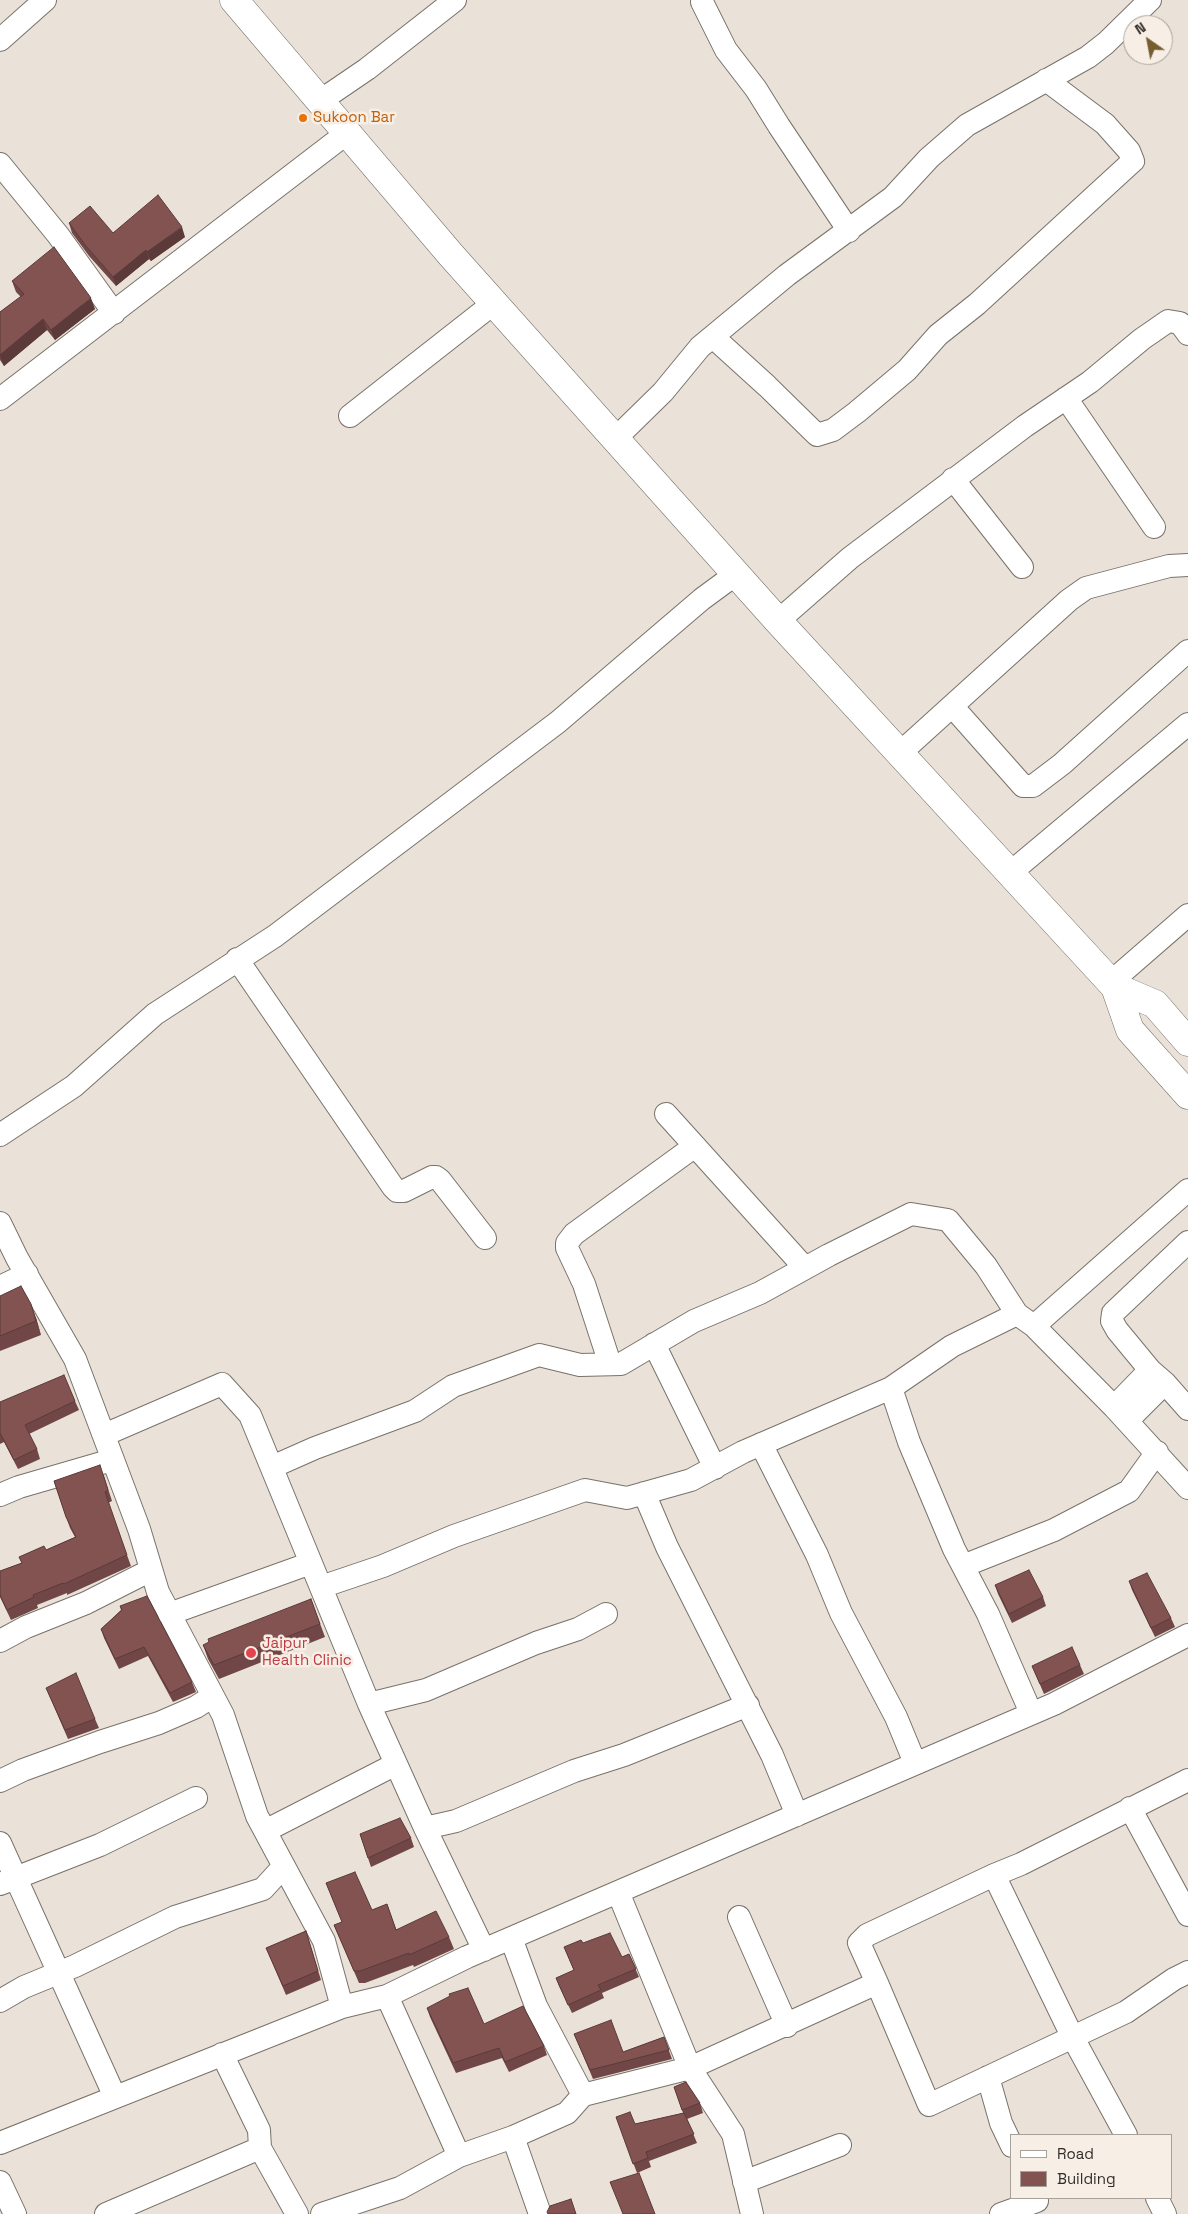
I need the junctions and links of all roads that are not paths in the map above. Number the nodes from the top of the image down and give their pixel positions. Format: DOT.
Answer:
graph roads {
  1 [pos="45,0"];
  2 [pos="234,0"];
  3 [pos="455,0"];
  4 [pos="1150,0"];
  5 [pos="702,2"];
  6 [pos="0,40"];
  7 [pos="1046,80"];
  8 [pos="320,101"];
  9 [pos="347,133"];
  10 [pos="0,164"];
  11 [pos="849,231"];
  12 [pos="494,304"];
  13 [pos="114,313"];
  14 [pos="1188,334"];
  15 [pos="713,337"];
  16 [pos="3,390"];
  17 [pos="1066,398"];
  18 [pos="350,416"];
  19 [pos="615,439"];
  20 [pos="954,480"];
  21 [pos="1154,527"];
  22 [pos="1188,565"];
  23 [pos="1022,567"];
  24 [pos="736,574"];
  25 [pos="778,621"];
  26 [pos="1188,651"];
  27 [pos="952,706"];
  28 [pos="1188,724"];
  29 [pos="900,753"];
  30 [pos="1010,873"];
  31 [pos="1188,915"];
  32 [pos="237,959"];
  33 [pos="1113,984"];
  34 [pos="1188,1042"];
  35 [pos="1188,1095"];
  36 [pos="666,1114"];
  37 [pos="0,1135"];
  38 [pos="695,1146"];
  39 [pos="1188,1190"];
  40 [pos="0,1223"];
  41 [pos="485,1238"];
  42 [pos="1188,1242"];
  43 [pos="806,1268"];
  44 [pos="27,1274"];
  45 [pos="0,1287"];
  46 [pos="1025,1320"];
  47 [pos="654,1344"];
  48 [pos="610,1364"];
  49 [pos="1157,1376"];
  50 [pos="891,1388"];
  51 [pos="1188,1409"];
  52 [pos="1121,1414"];
  53 [pos="104,1435"];
  54 [pos="761,1444"];
  55 [pos="1157,1452"];
  56 [pos="112,1460"];
  57 [pos="272,1467"];
  58 [pos="715,1468"];
  59 [pos="1188,1488"];
  60 [pos="644,1493"];
  61 [pos="0,1495"];
  62 [pos="311,1563"];
  63 [pos="963,1566"];
  64 [pos="151,1570"];
  65 [pos="321,1587"];
  66 [pos="170,1614"];
  67 [pos="606,1614"];
  68 [pos="1188,1635"];
  69 [pos="0,1641"];
  70 [pos="213,1696"];
  71 [pos="369,1704"];
  72 [pos="748,1706"];
  73 [pos="1031,1713"];
  74 [pos="915,1763"];
  75 [pos="396,1764"];
  76 [pos="1188,1780"];
  77 [pos="0,1781"];
  78 [pos="196,1798"];
  79 [pos="1130,1808"];
  80 [pos="797,1814"];
  81 [pos="425,1828"];
  82 [pos="265,1831"];
  83 [pos="0,1843"];
  84 [pos="284,1866"];
  85 [pos="994,1875"];
  86 [pos="8,1881"];
  87 [pos="618,1892"];
  88 [pos="1188,1915"];
  89 [pos="739,1917"];
  90 [pos="511,1938"];
  91 [pos="484,1950"];
  92 [pos="1188,1972"];
  93 [pos="59,1973"];
  94 [pos="877,1983"];
  95 [pos="387,1996"];
  96 [pos="0,2000"];
  97 [pos="342,2007"];
  98 [pos="787,2026"];
  99 [pos="1072,2036"];
  100 [pos="222,2054"];
  101 [pos="690,2068"];
  102 [pos="988,2077"];
  103 [pos="583,2095"];
  104 [pos="115,2097"];
  105 [pos="1125,2134"];
  106 [pos="513,2137"];
  107 [pos="1010,2141"];
  108 [pos="0,2143"];
  109 [pos="840,2145"];
  110 [pos="260,2148"];
  111 [pos="459,2156"];
  112 [pos="0,2182"];
  113 [pos="744,2182"];
  114 [pos="1039,2199"];
  115 [pos="1158,2199"];
  116 [pos="16,2214"];
  117 [pos="106,2214"];
  118 [pos="297,2214"];
  119 [pos="322,2214"];
  120 [pos="540,2214"];
  121 [pos="752,2214"];
  122 [pos="1001,2214"];
  123 [pos="1165,2214"];
  1 -- 6 [label="street"];
  2 -- 8 [label="street"];
  3 -- 8 [label="street"];
  4 -- 7 [label="street"];
  5 -- 11 [label="street"];
  7 -- 11 [label="street"];
  7 -- 15 [label="street"];
  8 -- 9 [label="street"];
  9 -- 12 [label="street"];
  9 -- 13 [label="street"];
  10 -- 13 [label="street"];
  11 -- 15 [label="street"];
  12 -- 18 [label="street"];
  12 -- 19 [label="street"];
  13 -- 16 [label="street"];
  14 -- 17 [label="street"];
  15 -- 19 [label="street"];
  17 -- 20 [label="street"];
  17 -- 21 [label="street"];
  19 -- 24 [label="street"];
  20 -- 23 [label="street"];
  20 -- 25 [label="street"];
  22 -- 27 [label="street"];
  24 -- 25 [label="street"];
  24 -- 32 [label="street"];
  25 -- 29 [label="street"];
  26 -- 27 [label="street"];
  27 -- 29 [label="street"];
  28 -- 30 [label="street"];
  29 -- 30 [label="street"];
  30 -- 33 [label="street"];
  31 -- 33 [label="street"];
  32 -- 37 [label="street"];
  32 -- 41 [label="street"];
  33 -- 34 [label="street"];
  33 -- 35 [label="street"];
  36 -- 38 [label="street"];
  38 -- 43 [label="street"];
  38 -- 48 [label="street"];
  39 -- 46 [label="street"];
  40 -- 44 [label="street"];
  42 -- 49 [label="street"];
  43 -- 46 [label="street"];
  43 -- 47 [label="street"];
  44 -- 45 [label="street"];
  44 -- 53 [label="street"];
  46 -- 50 [label="street"];
  46 -- 52 [label="street"];
  47 -- 48 [label="street"];
  47 -- 58 [label="street"];
  48 -- 57 [label="street"];
  49 -- 51 [label="street"];
  49 -- 52 [label="street"];
  50 -- 54 [label="street"];
  50 -- 63 [label="street"];
  52 -- 55 [label="street"];
  53 -- 56 [label="street"];
  53 -- 57 [label="street"];
  54 -- 58 [label="street"];
  54 -- 74 [label="street"];
  55 -- 59 [label="street"];
  55 -- 63 [label="street"];
  56 -- 61 [label="street"];
  56 -- 64 [label="street"];
  57 -- 62 [label="street"];
  58 -- 60 [label="street"];
  60 -- 65 [label="street"];
  60 -- 72 [label="street"];
  62 -- 65 [label="street"];
  62 -- 66 [label="street"];
  63 -- 73 [label="street"];
  64 -- 66 [label="street"];
  64 -- 69 [label="street"];
  65 -- 71 [label="street"];
  66 -- 70 [label="street"];
  67 -- 71 [label="street"];
  68 -- 73 [label="street"];
  70 -- 77 [label="street"];
  70 -- 82 [label="street"];
  71 -- 75 [label="street"];
  72 -- 80 [label="street"];
  72 -- 81 [label="street"];
  73 -- 74 [label="street"];
  74 -- 80 [label="street"];
  75 -- 81 [label="street"];
  75 -- 82 [label="street"];
  76 -- 79 [label="street"];
  78 -- 86 [label="street"];
  79 -- 85 [label="street"];
  79 -- 88 [label="street"];
  80 -- 87 [label="street"];
  81 -- 91 [label="street"];
  82 -- 84 [label="street"];
  83 -- 86 [label="street"];
  84 -- 93 [label="street"];
  84 -- 97 [label="street"];
  85 -- 94 [label="street"];
  85 -- 99 [label="street"];
  86 -- 93 [label="street"];
  87 -- 90 [label="street"];
  87 -- 101 [label="street"];
  89 -- 98 [label="street"];
  90 -- 91 [label="street"];
  90 -- 103 [label="street"];
  91 -- 95 [label="street"];
  92 -- 99 [label="street"];
  93 -- 96 [label="street"];
  93 -- 104 [label="street"];
  94 -- 98 [label="street"];
  94 -- 102 [label="street"];
  95 -- 97 [label="street"];
  95 -- 111 [label="street"];
  97 -- 100 [label="street"];
  98 -- 101 [label="street"];
  99 -- 102 [label="street"];
  99 -- 105 [label="street"];
  100 -- 104 [label="street"];
  100 -- 110 [label="street"];
  101 -- 103 [label="street"];
  101 -- 113 [label="street"];
  102 -- 107 [label="street"];
  103 -- 106 [label="street"];
  104 -- 108 [label="street"];
  106 -- 111 [label="street"];
  106 -- 120 [label="street"];
  109 -- 113 [label="street"];
  110 -- 117 [label="street"];
  110 -- 118 [label="street"];
  111 -- 119 [label="street"];
  112 -- 116 [label="street"];
  113 -- 121 [label="street"];
  114 -- 122 [label="street"];
  115 -- 123 [label="street"];
}
